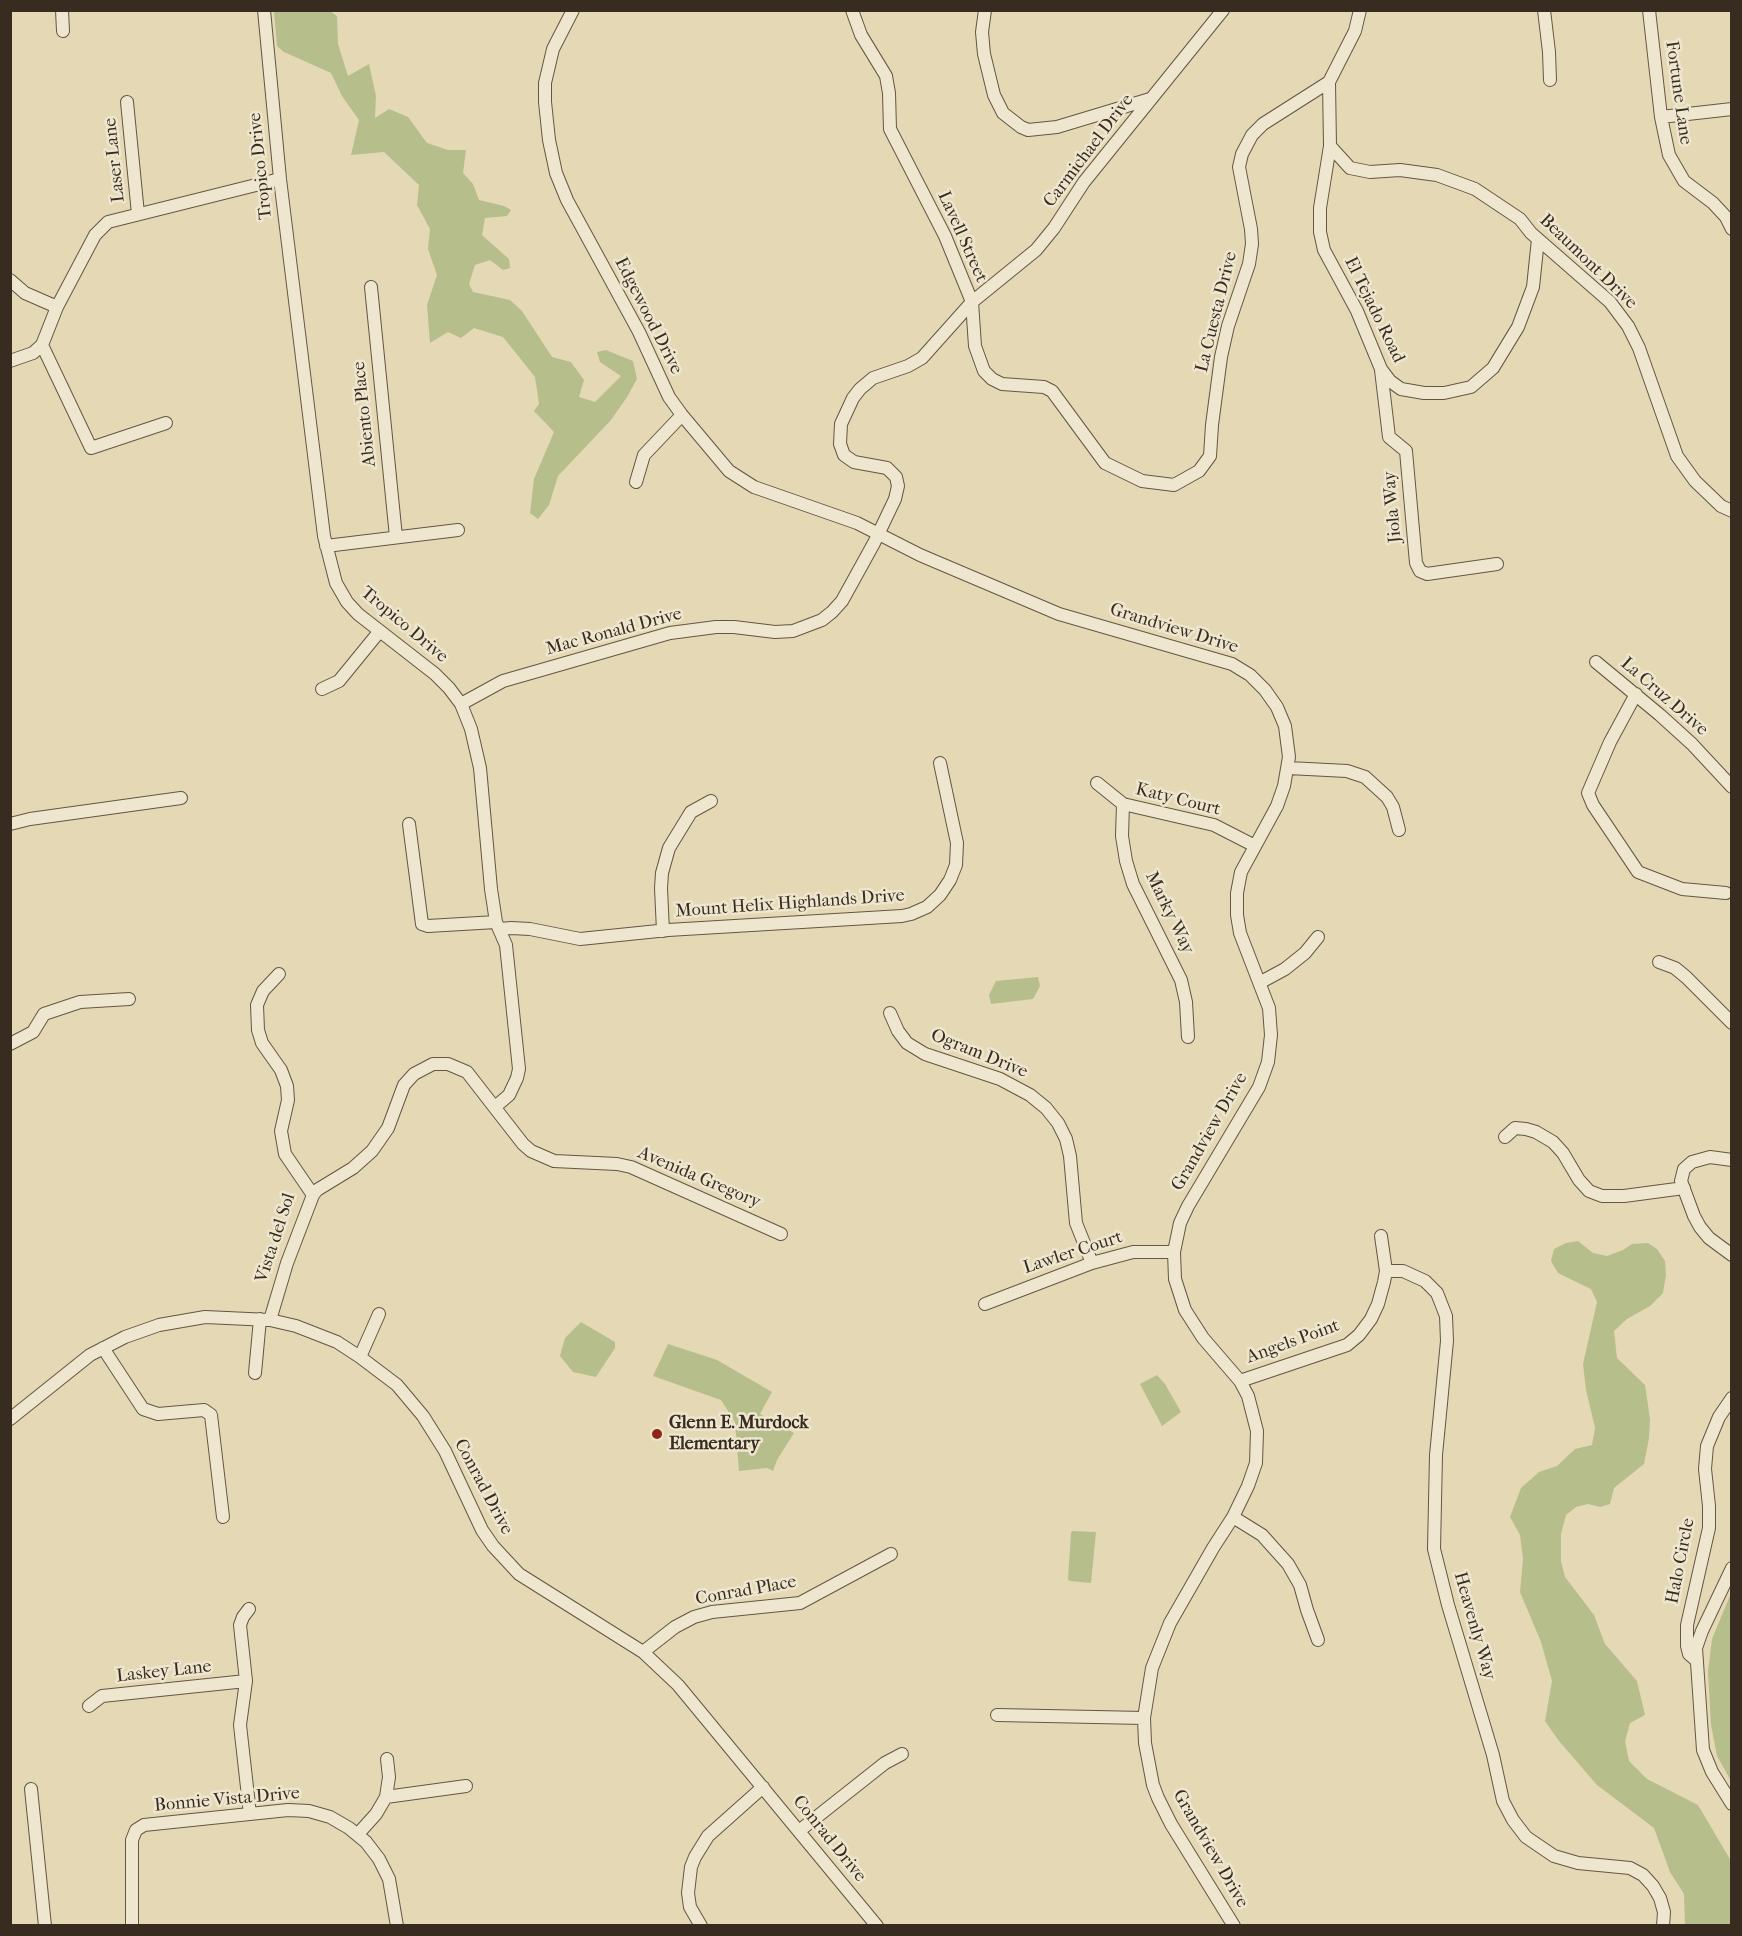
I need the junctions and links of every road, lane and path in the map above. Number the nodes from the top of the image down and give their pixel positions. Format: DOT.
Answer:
graph roads {
  1 [pos="62,10"];
  2 [pos="264,10"];
  3 [pos="573,10"];
  4 [pos="852,10"];
  5 [pos="985,10"];
  6 [pos="1223,10"];
  7 [pos="1360,10"];
  8 [pos="1544,10"];
  9 [pos="1649,10"];
  10 [pos="63,31"];
  11 [pos="1550,80"];
  12 [pos="1329,82"];
  13 [pos="1151,99"];
  14 [pos="127,102"];
  15 [pos="1731,109"];
  16 [pos="1661,117"];
  17 [pos="1330,146"];
  18 [pos="280,179"];
  19 [pos="138,214"];
  20 [pos="1731,229"];
  21 [pos="1538,239"];
  22 [pos="10,280"];
  23 [pos="371,287"];
  24 [pos="972,302"];
  25 [pos="57,307"];
  26 [pos="42,345"];
  27 [pos="10,361"];
  28 [pos="1381,369"];
  29 [pos="682,415"];
  30 [pos="166,423"];
  31 [pos="636,482"];
  32 [pos="1731,511"];
  33 [pos="458,530"];
  34 [pos="879,533"];
  35 [pos="396,537"];
  36 [pos="326,546"];
  37 [pos="1497,564"];
  38 [pos="379,632"];
  39 [pos="1596,662"];
  40 [pos="322,689"];
  41 [pos="1636,694"];
  42 [pos="461,704"];
  43 [pos="940,763"];
  44 [pos="1288,768"];
  45 [pos="1097,783"];
  46 [pos="1731,787"];
  47 [pos="181,798"];
  48 [pos="711,801"];
  49 [pos="1124,804"];
  50 [pos="10,824"];
  51 [pos="409,824"];
  52 [pos="1399,830"];
  53 [pos="1255,846"];
  54 [pos="1726,893"];
  55 [pos="498,926"];
  56 [pos="663,931"];
  57 [pos="1318,937"];
  58 [pos="1659,962"];
  59 [pos="279,974"];
  60 [pos="1261,982"];
  61 [pos="129,999"];
  62 [pos="890,1013"];
  63 [pos="1731,1023"];
  64 [pos="1188,1037"];
  65 [pos="10,1044"];
  66 [pos="495,1107"];
  67 [pos="1505,1137"];
  68 [pos="1731,1160"];
  69 [pos="1684,1188"];
  70 [pos="313,1195"];
  71 [pos="781,1233"];
  72 [pos="1380,1236"];
  73 [pos="1174,1252"];
  74 [pos="1731,1255"];
  75 [pos="1092,1263"];
  76 [pos="1386,1271"];
  77 [pos="985,1304"];
  78 [pos="380,1314"];
  79 [pos="265,1320"];
  80 [pos="103,1348"];
  81 [pos="360,1357"];
  82 [pos="255,1373"];
  83 [pos="1240,1381"];
  84 [pos="1731,1398"];
  85 [pos="13,1416"];
  86 [pos="223,1517"];
  87 [pos="1233,1517"];
  88 [pos="891,1554"];
  89 [pos="1731,1568"];
  90 [pos="249,1609"];
  91 [pos="1318,1640"];
  92 [pos="643,1652"];
  93 [pos="1697,1661"];
  94 [pos="246,1682"];
  95 [pos="89,1706"];
  96 [pos="997,1715"];
  97 [pos="1144,1718"];
  98 [pos="902,1754"];
  99 [pos="387,1759"];
  100 [pos="466,1786"];
  101 [pos="763,1788"];
  102 [pos="31,1789"];
  103 [pos="386,1797"];
  104 [pos="1731,1804"];
  105 [pos="250,1814"];
  106 [pos="798,1831"];
  107 [pos="358,1834"];
  108 [pos="45,1926"];
  109 [pos="132,1926"];
  110 [pos="397,1926"];
  111 [pos="701,1926"];
  112 [pos="877,1926"];
  113 [pos="1234,1926"];
  114 [pos="1663,1926"];
  1 -- 10 [label="street"];
  2 -- 18 [label="street, Tropico Drive"];
  3 -- 29 [label="street, Edgewood Drive"];
  4 -- 24 [label="street, Lavell Street"];
  5 -- 13 [label="street"];
  6 -- 13 [label="street, Carmichael Drive"];
  7 -- 12 [label="street, El Tejado Road"];
  8 -- 11 [label="street"];
  9 -- 16 [label="street, Fortune Lane"];
  12 -- 17 [label="street, El Tejado Road"];
  12 -- 24 [label="street, La Cuesta Drive"];
  13 -- 24 [label="street, Carmichael Drive"];
  14 -- 19 [label="street, Laser Lane"];
  15 -- 16 [label="street"];
  16 -- 20 [label="street, Fortune Lane"];
  17 -- 21 [label="street, Beaumont Drive"];
  17 -- 28 [label="street, El Tejado Road"];
  18 -- 19 [label="street"];
  18 -- 36 [label="street, Tropico Drive"];
  19 -- 25 [label="street"];
  21 -- 28 [label="street, El Tejado Road"];
  21 -- 32 [label="street, Beaumont Drive"];
  22 -- 25 [label="street"];
  23 -- 35 [label="street, Abiento Place"];
  24 -- 34 [label="street, Lavell Street"];
  25 -- 26 [label="street"];
  26 -- 27 [label="street"];
  26 -- 30 [label="street"];
  28 -- 37 [label="street, Jiola Way"];
  29 -- 31 [label="street"];
  29 -- 34 [label="street, Edgewood Drive"];
  33 -- 35 [label="street"];
  34 -- 42 [label="street, Mac Ronald Drive"];
  34 -- 44 [label="street, Grandview Drive"];
  35 -- 36 [label="street"];
  36 -- 38 [label="street, Tropico Drive"];
  38 -- 40 [label="street"];
  38 -- 42 [label="street, Tropico Drive"];
  39 -- 41 [label="street, La Cruz Drive"];
  41 -- 46 [label="street, La Cruz Drive"];
  41 -- 54 [label="street"];
  42 -- 55 [label="street, Tropico Drive"];
  43 -- 56 [label="street, Mount Helix Highlands Drive"];
  44 -- 52 [label="street"];
  44 -- 53 [label="street, Grandview Drive"];
  45 -- 49 [label="street, Katy Court"];
  47 -- 50 [label="street"];
  48 -- 56 [label="street"];
  49 -- 53 [label="street, Katy Court"];
  49 -- 64 [label="street, Marky Way"];
  51 -- 55 [label="street, Mount Helix Highlands Drive"];
  53 -- 60 [label="street, Grandview Drive"];
  55 -- 56 [label="street, Mount Helix Highlands Drive"];
  55 -- 66 [label="street, Tropico Drive"];
  57 -- 60 [label="street"];
  58 -- 63 [label="street"];
  59 -- 70 [label="street, Vista del Sol"];
  60 -- 73 [label="street, Grandview Drive"];
  61 -- 65 [label="street"];
  62 -- 75 [label="street, Ogram Drive"];
  66 -- 70 [label="street, Avenida Gregory"];
  66 -- 71 [label="street, Avenida Gregory"];
  67 -- 69 [label="street"];
  68 -- 69 [label="street"];
  69 -- 74 [label="street"];
  70 -- 79 [label="street, Vista del Sol"];
  72 -- 76 [label="street, Angels Point"];
  73 -- 75 [label="street, Lawler Court"];
  73 -- 83 [label="street, Grandview Drive"];
  75 -- 77 [label="street, Lawler Court"];
  76 -- 83 [label="street, Angels Point"];
  76 -- 114 [label="street, Heavenly Way"];
  78 -- 81 [label="street"];
  79 -- 80 [label="street, Conrad Drive"];
  79 -- 81 [label="street, Conrad Drive"];
  79 -- 82 [label="street, Vista del Sol"];
  80 -- 85 [label="street, Conrad Drive"];
  80 -- 86 [label="street"];
  81 -- 92 [label="street, Conrad Drive"];
  83 -- 87 [label="street, Grandview Drive"];
  84 -- 93 [label="street, Halo Circle"];
  87 -- 91 [label="street"];
  87 -- 97 [label="street, Grandview Drive"];
  88 -- 92 [label="street, Conrad Place"];
  89 -- 93 [label="street"];
  90 -- 94 [label="street"];
  92 -- 101 [label="street, Conrad Drive"];
  93 -- 104 [label="street"];
  94 -- 95 [label="street, Laskey Lane"];
  94 -- 105 [label="street"];
  96 -- 97 [label="street"];
  97 -- 113 [label="street, Grandview Drive"];
  98 -- 106 [label="street"];
  99 -- 103 [label="street"];
  100 -- 103 [label="street"];
  101 -- 106 [label="street, Conrad Drive"];
  101 -- 111 [label="street"];
  102 -- 108 [label="street"];
  103 -- 107 [label="street"];
  105 -- 107 [label="street, Bonnie Vista Drive"];
  105 -- 109 [label="street, Bonnie Vista Drive"];
  106 -- 112 [label="street, Conrad Drive"];
  107 -- 110 [label="street, Bonnie Vista Drive"];
}
